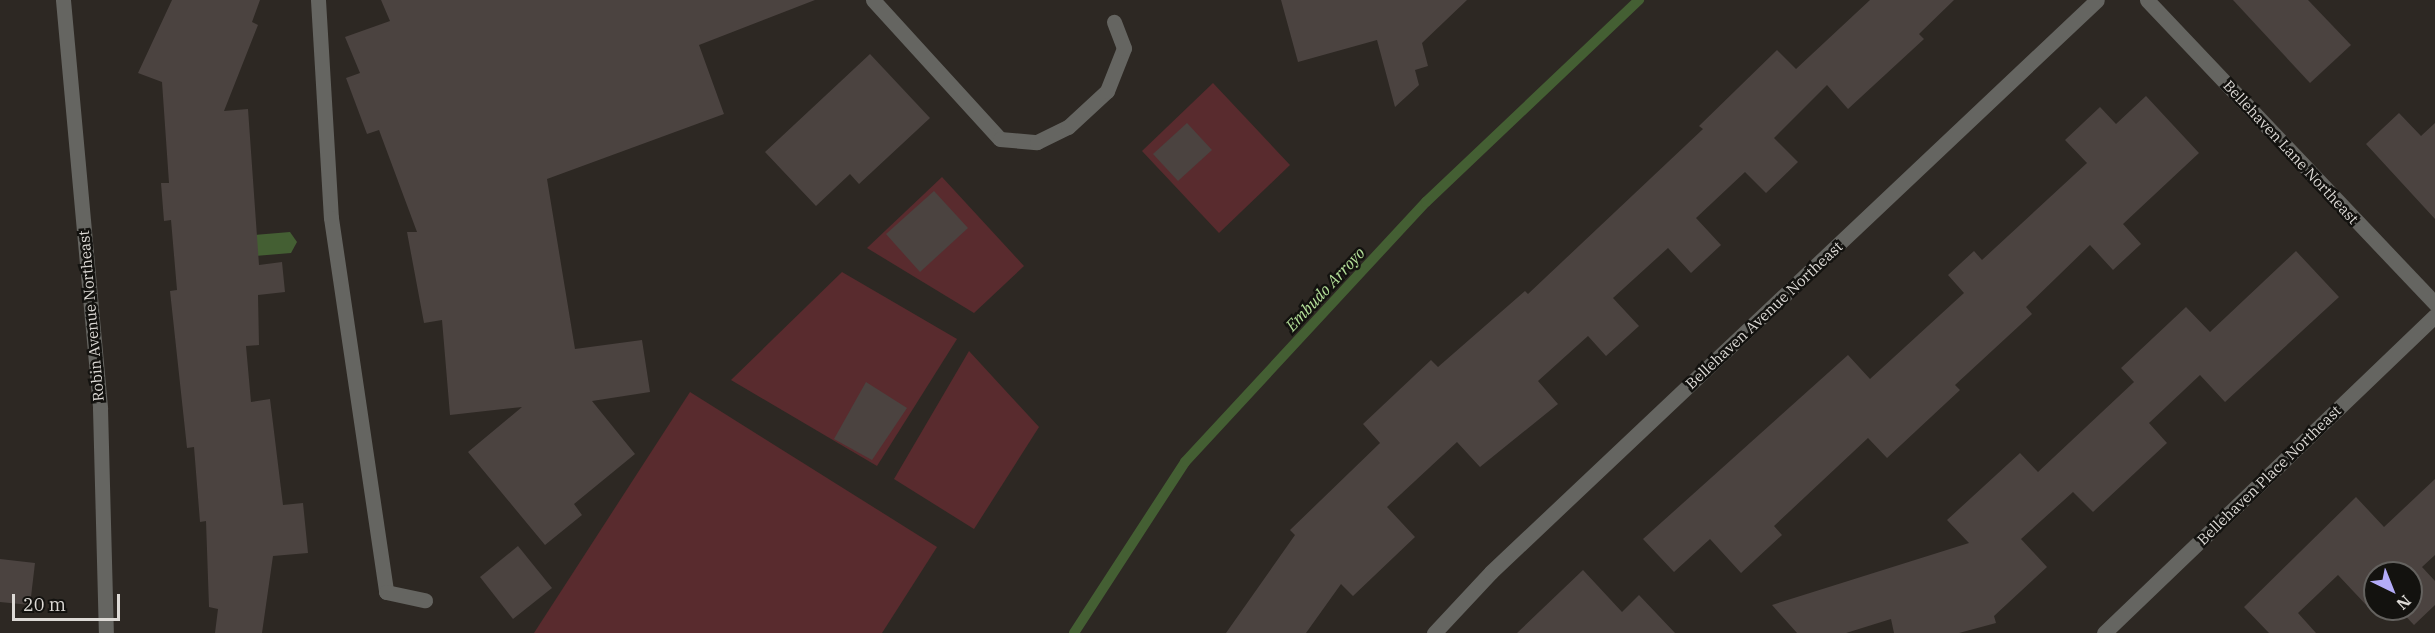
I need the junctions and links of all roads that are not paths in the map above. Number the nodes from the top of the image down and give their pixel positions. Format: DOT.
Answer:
graph roads {
  1 [pos="63,0"];
  2 [pos="318,0"];
  3 [pos="873,0"];
  4 [pos="2097,0"];
  5 [pos="2147,0"];
  6 [pos="1114,22"];
  7 [pos="2435,304"];
  8 [pos="2435,316"];
  9 [pos="426,600"];
  10 [pos="106,633"];
  11 [pos="1434,633"];
  12 [pos="2104,633"];
  1 -- 10 [label="street, Robin Avenue Northeast"];
  2 -- 9 [label="street"];
  3 -- 6 [label="street"];
  4 -- 11 [label="street, Bellehaven Avenue Northeast"];
  5 -- 7 [label="street, Bellehaven Lane Northeast"];
  8 -- 12 [label="street, Bellehaven Place Northeast"];
}
